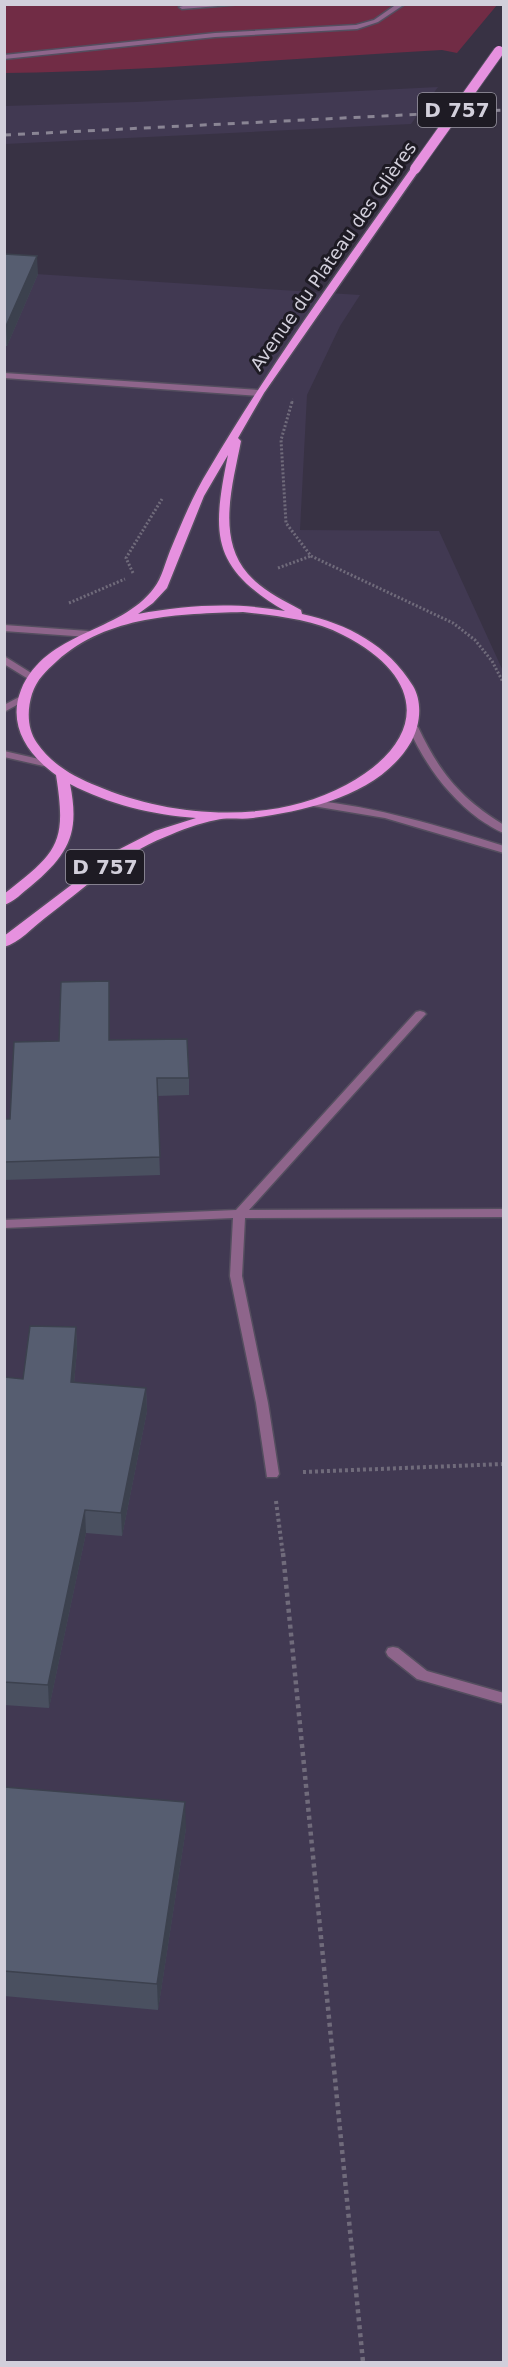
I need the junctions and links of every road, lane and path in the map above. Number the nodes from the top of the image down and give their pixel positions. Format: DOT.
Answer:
graph roads {
  1 [pos="239,4"];
  2 [pos="402,4"];
  3 [pos="182,7"];
  4 [pos="501,48"];
  5 [pos="4,57"];
  6 [pos="4,375"];
  7 [pos="295,392"];
  8 [pos="259,393"];
  9 [pos="238,432"];
  10 [pos="311,556"];
  11 [pos="274,569"];
  12 [pos="133,574"];
  13 [pos="62,604"];
  14 [pos="305,618"];
  15 [pos="120,621"];
  16 [pos="4,628"];
  17 [pos="88,634"];
  18 [pos="4,659"];
  19 [pos="33,678"];
  20 [pos="504,684"];
  21 [pos="24,698"];
  22 [pos="4,709"];
  23 [pos="413,727"];
  24 [pos="4,754"];
  25 [pos="48,764"];
  26 [pos="62,775"];
  27 [pos="311,803"];
  28 [pos="219,816"];
  29 [pos="504,830"];
  30 [pos="504,850"];
  31 [pos="4,901"];
  32 [pos="4,944"];
  33 [pos="420,1014"];
  34 [pos="504,1213"];
  35 [pos="239,1214"];
  36 [pos="4,1224"];
  37 [pos="504,1464"];
  38 [pos="272,1474"];
  39 [pos="393,1652"];
  40 [pos="504,1699"];
  41 [pos="363,2362"];
  1 -- 3 [label="street"];
  2 -- 5 [label="street"];
  4 -- 8 [label="main road, Avenue du Plateau des Glières / D 757, bridge"];
  6 -- 8 [label="street"];
  7 -- 10 [label="path"];
  8 -- 9 [label="main road, Avenue du Plateau des Glières / D 757"];
  9 -- 14 [label="main road, Avenue du Plateau des Glières / D 757"];
  9 -- 15 [label="main road, Avenue du Plateau des Glières / D 757"];
  10 -- 11 [label="path"];
  10 -- 20 [label="path"];
  12 -- 13 [label="path"];
  14 -- 15 [label="main road"];
  14 -- 23 [label="main road"];
  15 -- 17 [label="main road"];
  16 -- 17 [label="street"];
  17 -- 19 [label="main road"];
  18 -- 19 [label="street"];
  19 -- 21 [label="main road"];
  21 -- 22 [label="street"];
  21 -- 25 [label="main road"];
  23 -- 27 [label="main road"];
  23 -- 29 [label="street"];
  24 -- 25 [label="street"];
  25 -- 26 [label="main road"];
  26 -- 28 [label="main road"];
  26 -- 31 [label="main road, D 757"];
  27 -- 28 [label="main road"];
  27 -- 30 [label="street"];
  28 -- 32 [label="main road, D 757"];
  33 -- 35 [label="street"];
  34 -- 35 [label="street"];
  35 -- 36 [label="street"];
  35 -- 38 [label="street"];
  37 -- 38 [label="path"];
  38 -- 41 [label="path"];
  39 -- 40 [label="street"];
}
